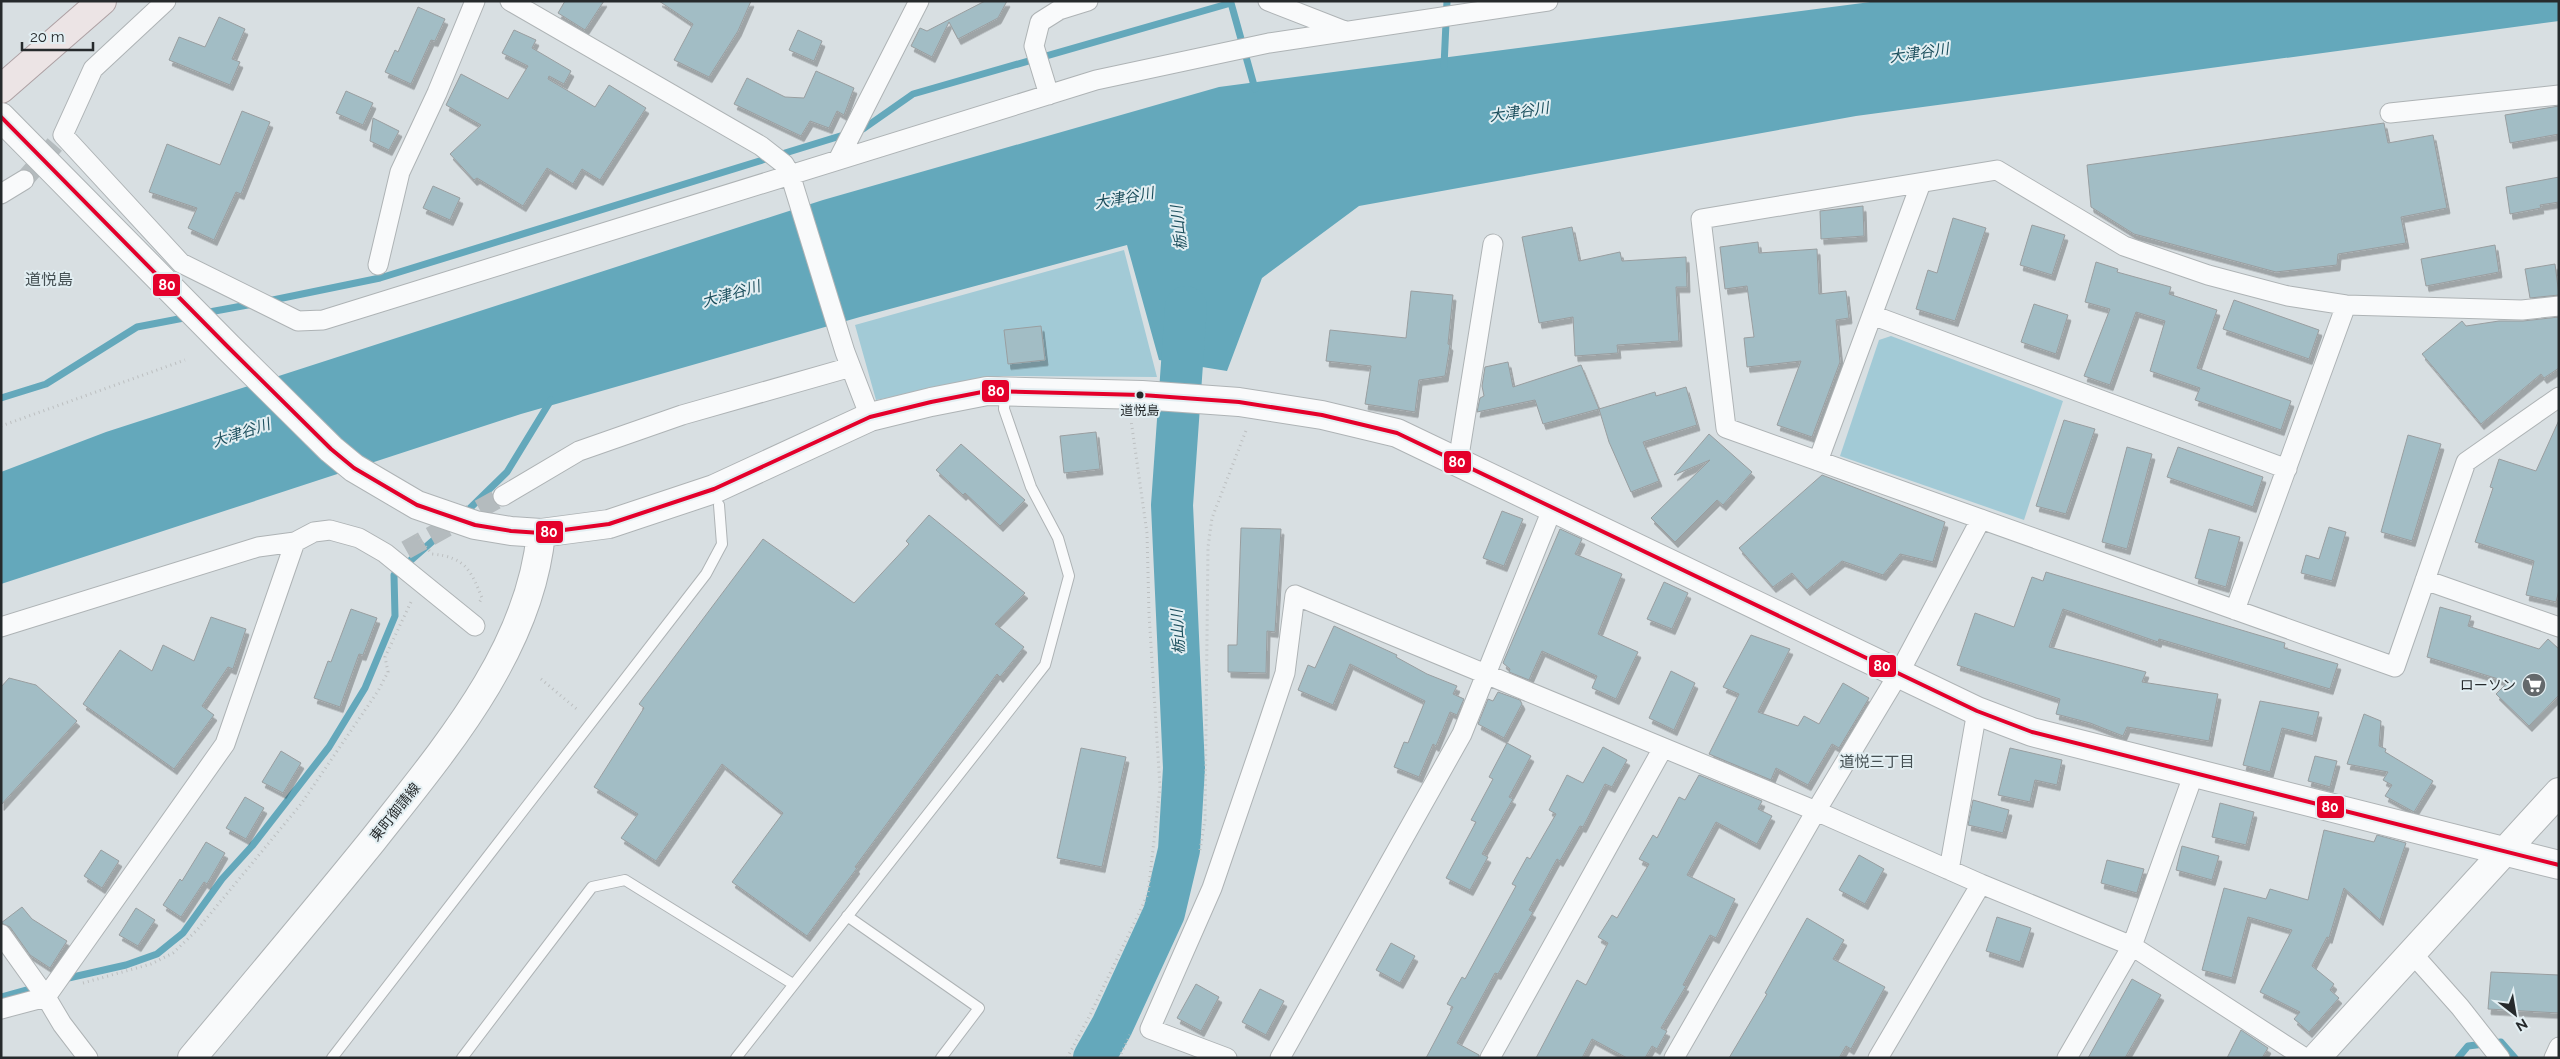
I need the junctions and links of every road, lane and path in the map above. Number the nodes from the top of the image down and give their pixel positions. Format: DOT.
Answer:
graph roads {
  1 [pos="102,1"];
  2 [pos="166,1"];
  3 [pos="475,1"];
  4 [pos="510,1"];
  5 [pos="919,1"];
  6 [pos="1088,1"];
  7 [pos="1268,1"];
  8 [pos="1548,1"];
  9 [pos="1497,5"];
  10 [pos="1347,31"];
  11 [pos="1,89"];
  12 [pos="1048,95"];
  13 [pos="2559,95"];
  14 [pos="2390,113"];
  15 [pos="1,117"];
  16 [pos="838,160"];
  17 [pos="790,174"];
  18 [pos="24,180"];
  19 [pos="1921,183"];
  20 [pos="1,194"];
  21 [pos="1493,244"];
  22 [pos="378,265"];
  23 [pos="2346,305"];
  24 [pos="2559,306"];
  25 [pos="1872,315"];
  26 [pos="848,359"];
  27 [pos="185,360"];
  28 [pos="1005,392"];
  29 [pos="2559,397"];
  30 [pos="1247,403"];
  31 [pos="1136,405"];
  32 [pos="870,418"];
  33 [pos="1,426"];
  34 [pos="1818,461"];
  35 [pos="1458,462"];
  36 [pos="2286,469"];
  37 [pos="503,496"];
  38 [pos="719,505"];
  39 [pos="1552,507"];
  40 [pos="1981,519"];
  41 [pos="541,533"];
  42 [pos="295,542"];
  43 [pos="2425,580"];
  44 [pos="420,583"];
  45 [pos="2236,610"];
  46 [pos="1,626"];
  47 [pos="476,626"];
  48 [pos="2559,627"];
  49 [pos="1899,673"];
  50 [pos="1485,675"];
  51 [pos="541,679"];
  52 [pos="1977,711"];
  53 [pos="592,721"];
  54 [pos="1663,748"];
  55 [pos="2194,773"];
  56 [pos="2559,792"];
  57 [pos="1816,810"];
  58 [pos="2504,852"];
  59 [pos="1200,855"];
  60 [pos="2559,864"];
  61 [pos="1949,870"];
  62 [pos="1981,884"];
  63 [pos="847,916"];
  64 [pos="1,934"];
  65 [pos="2132,946"];
  66 [pos="2411,952"];
  67 [pos="794,984"];
  68 [pos="46,996"];
  69 [pos="1,1009"];
  70 [pos="1132,1031"];
  71 [pos="2559,1048"];
  72 [pos="88,1058"];
  73 [pos="192,1058"];
  74 [pos="332,1058"];
  75 [pos="462,1058"];
  76 [pos="736,1058"];
  77 [pos="941,1058"];
  78 [pos="1067,1058"];
  79 [pos="1119,1058"];
  80 [pos="1227,1058"];
  81 [pos="1280,1058"];
  82 [pos="1490,1058"];
  83 [pos="1674,1058"];
  84 [pos="1878,1058"];
  85 [pos="2067,1058"];
  86 [pos="2306,1058"];
  87 [pos="2316,1058"];
  88 [pos="2500,1058"];
  89 [pos="2554,1058"];
  1 -- 11 [label="main road"];
  2 -- 17 [label="street"];
  3 -- 22 [label="street"];
  4 -- 17 [label="street"];
  5 -- 16 [label="street"];
  6 -- 12 [label="street"];
  7 -- 10 [label="street"];
  8 -- 9 [label="street"];
  9 -- 10 [label="street"];
  10 -- 12 [label="street"];
  12 -- 16 [label="street"];
  13 -- 14 [label="street"];
  15 -- 41 [label="street"];
  16 -- 17 [label="street"];
  17 -- 26 [label="street"];
  18 -- 20 [label="street"];
  19 -- 23 [label="street"];
  19 -- 25 [label="street"];
  19 -- 34 [label="street"];
  21 -- 35 [label="street"];
  23 -- 24 [label="street"];
  23 -- 36 [label="street"];
  25 -- 34 [label="street"];
  25 -- 36 [label="street"];
  26 -- 32 [label="street"];
  26 -- 37 [label="street"];
  27 -- 33 [label="path"];
  28 -- 31 [label="street"];
  28 -- 32 [label="street"];
  28 -- 63 [label="lane"];
  29 -- 43 [label="street"];
  30 -- 31 [label="street"];
  30 -- 35 [label="street"];
  30 -- 59 [label="path"];
  31 -- 78 [label="path"];
  32 -- 41 [label="street"];
  34 -- 40 [label="street"];
  35 -- 39 [label="street"];
  36 -- 45 [label="street"];
  38 -- 53 [label="lane"];
  39 -- 49 [label="street"];
  39 -- 50 [label="street"];
  40 -- 45 [label="street"];
  40 -- 49 [label="street"];
  41 -- 73 [label="street, 東町御請線"];
  42 -- 44 [label="street"];
  42 -- 46 [label="street"];
  42 -- 68 [label="street"];
  43 -- 45 [label="street"];
  43 -- 48 [label="street"];
  44 -- 47 [label="street"];
  44 -- 68 [label="path"];
  49 -- 52 [label="street"];
  49 -- 57 [label="street"];
  50 -- 54 [label="street"];
  50 -- 80 [label="street"];
  50 -- 81 [label="street"];
  51 -- 53 [label="path"];
  52 -- 55 [label="street"];
  52 -- 61 [label="street"];
  53 -- 74 [label="lane"];
  54 -- 57 [label="street"];
  54 -- 82 [label="street"];
  55 -- 58 [label="street"];
  55 -- 65 [label="street"];
  56 -- 58 [label="street"];
  57 -- 61 [label="street"];
  57 -- 83 [label="street"];
  58 -- 60 [label="street"];
  58 -- 66 [label="street"];
  61 -- 62 [label="street"];
  62 -- 65 [label="street"];
  62 -- 84 [label="street"];
  63 -- 67 [label="lane"];
  63 -- 77 [label="lane"];
  64 -- 68 [label="street"];
  65 -- 85 [label="street"];
  65 -- 86 [label="street"];
  66 -- 87 [label="street"];
  66 -- 88 [label="street"];
  67 -- 75 [label="lane"];
  67 -- 76 [label="lane"];
  68 -- 69 [label="street"];
  68 -- 72 [label="street"];
  70 -- 79 [label="path"];
  71 -- 89 [label="street"];
}
